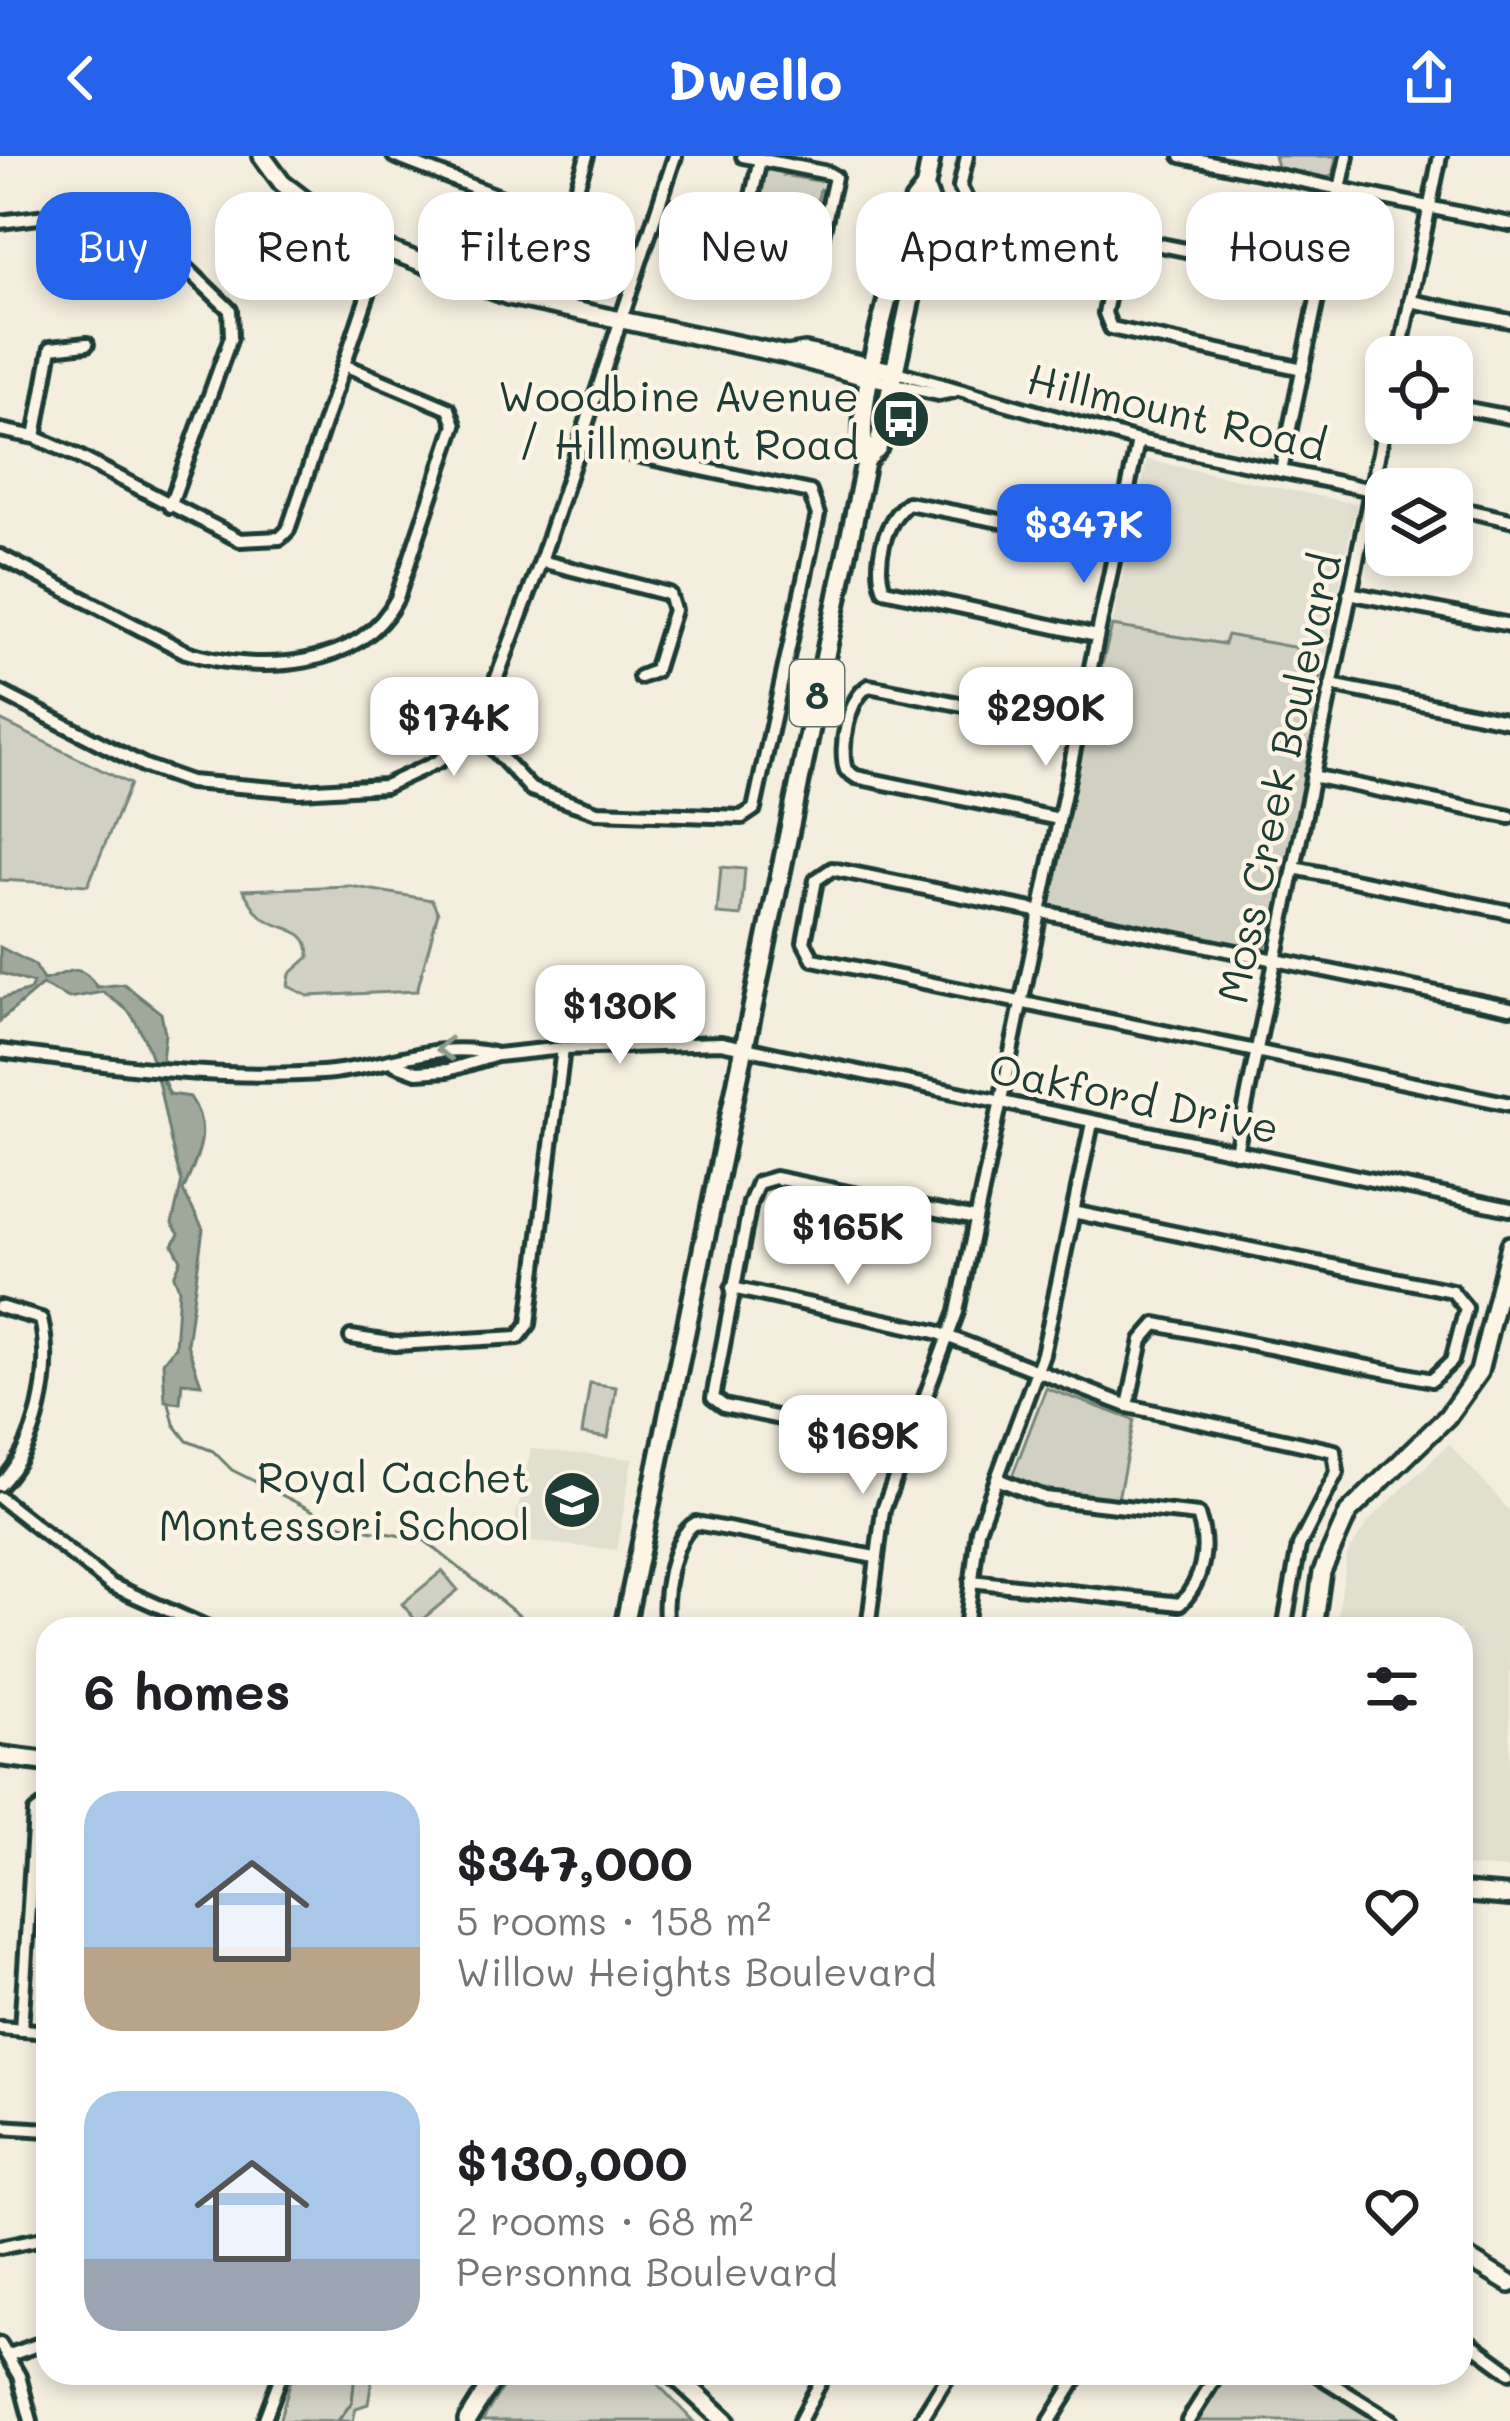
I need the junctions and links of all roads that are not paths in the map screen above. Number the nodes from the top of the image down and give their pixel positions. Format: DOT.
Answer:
graph roads {
  1 [pos="262,156"];
  2 [pos="394,156"];
  3 [pos="587,156"];
  4 [pos="675,156"];
  5 [pos="743,156"];
  6 [pos="931,156"];
  7 [pos="967,156"];
  8 [pos="1180,156"];
  9 [pos="1266,156"];
  10 [pos="1347,156"];
  11 [pos="1440,156"];
  12 [pos="760,159"];
  13 [pos="1262,173"];
  14 [pos="925,188"];
  15 [pos="1340,189"];
  16 [pos="293,192"];
  17 [pos="962,192"];
  18 [pos="1339,192"];
  19 [pos="1430,207"];
  20 [pos="0,222"];
  21 [pos="1510,224"];
  22 [pos="394,251"];
  23 [pos="366,300"];
  24 [pos="1108,300"];
  25 [pos="1317,300"];
  26 [pos="1410,301"];
  27 [pos="621,321"];
  28 [pos="1510,321"];
  29 [pos="1403,336"];
  30 [pos="87,344"];
  31 [pos="344,365"];
  32 [pos="1303,369"];
  33 [pos="872,373"];
  34 [pos="892,376"];
  35 [pos="1473,410"];
  36 [pos="1510,417"];
  37 [pos="0,430"];
  38 [pos="35,437"];
  39 [pos="1138,441"];
  40 [pos="580,443"];
  41 [pos="866,460"];
  42 [pos="1281,471"];
  43 [pos="1365,488"];
  44 [pos="170,506"];
  45 [pos="1473,511"];
  46 [pos="1507,518"];
  47 [pos="1365,539"];
  48 [pos="1117,544"];
  49 [pos="0,556"];
  50 [pos="542,561"];
  51 [pos="1349,593"];
  52 [pos="1510,625"];
  53 [pos="1097,637"];
  54 [pos="640,677"];
  55 [pos="1331,685"];
  56 [pos="0,692"];
  57 [pos="1510,721"];
  58 [pos="472,726"];
  59 [pos="1078,728"];
  60 [pos="1312,776"];
  61 [pos="1510,817"];
  62 [pos="1059,819"];
  63 [pos="1294,868"];
  64 [pos="1040,912"];
  65 [pos="1510,912"];
  66 [pos="1273,960"];
  67 [pos="1022,1004"];
  68 [pos="1510,1008"];
  69 [pos="745,1047"];
  70 [pos="563,1048"];
  71 [pos="0,1051"];
  72 [pos="1255,1052"];
  73 [pos="497,1055"];
  74 [pos="395,1064"];
  75 [pos="999,1102"];
  76 [pos="1510,1103"];
  77 [pos="1091,1123"];
  78 [pos="1236,1152"];
  79 [pos="1510,1209"];
  80 [pos="1073,1212"];
  81 [pos="976,1220"];
  82 [pos="1510,1245"];
  83 [pos="732,1288"];
  84 [pos="1504,1304"];
  85 [pos="0,1307"];
  86 [pos="350,1337"];
  87 [pos="950,1337"];
  88 [pos="1037,1371"];
  89 [pos="1128,1406"];
  90 [pos="906,1450"];
  91 [pos="997,1479"];
  92 [pos="0,1485"];
  93 [pos="0,1498"];
  94 [pos="875,1557"];
  95 [pos="971,1581"];
  96 [pos="183,1617"];
  97 [pos="626,1617"];
  98 [pos="665,1617"];
  99 [pos="869,1617"];
  100 [pos="967,1617"];
  101 [pos="1286,1617"];
  102 [pos="1316,1617"];
  103 [pos="2,1759"];
  104 [pos="36,1761"];
  105 [pos="36,1812"];
  106 [pos="1473,1893"];
  107 [pos="1510,1896"];
  108 [pos="0,2028"];
  109 [pos="21,2030"];
  110 [pos="36,2031"];
  111 [pos="0,2127"];
  112 [pos="36,2129"];
  113 [pos="36,2239"];
  114 [pos="0,2247"];
  115 [pos="1473,2261"];
  116 [pos="1510,2284"];
  117 [pos="0,2344"];
  118 [pos="36,2345"];
  119 [pos="1473,2345"];
  120 [pos="10,2355"];
  121 [pos="1510,2372"];
  122 [pos="278,2385"];
  123 [pos="490,2385"];
  124 [pos="686,2385"];
  125 [pos="819,2385"];
  126 [pos="942,2385"];
  127 [pos="1072,2385"];
  128 [pos="1210,2385"];
  129 [pos="1334,2385"];
  130 [pos="32,2421"];
  131 [pos="264,2421"];
  132 [pos="467,2421"];
  133 [pos="725,2421"];
  134 [pos="800,2421"];
  135 [pos="920,2421"];
  136 [pos="1049,2421"];
  137 [pos="1188,2421"];
  138 [pos="1392,2421"];
  1 -- 16 [label="main road"];
  2 -- 3 [label="street"];
  4 -- 27 [label="street"];
  5 -- 12 [label="street"];
  6 -- 14 [label="main road, 8"];
  7 -- 17 [label="street"];
  8 -- 13 [label="street"];
  9 -- 13 [label="street"];
  10 -- 15 [label="street"];
  11 -- 19 [label="street"];
  12 -- 12 [label="street"];
  13 -- 15 [label="street"];
  14 -- 33 [label="main road, 8"];
  14 -- 34 [label="main road, 8"];
  15 -- 18 [label="street"];
  15 -- 19 [label="street"];
  19 -- 21 [label="street"];
  19 -- 26 [label="street"];
  20 -- 44 [label="street"];
  22 -- 27 [label="main road"];
  23 -- 31 [label="street"];
  24 -- 32 [label="street"];
  25 -- 32 [label="street"];
  26 -- 28 [label="street"];
  26 -- 29 [label="street"];
  27 -- 33 [label="main road"];
  27 -- 40 [label="street"];
  30 -- 38 [label="street"];
  31 -- 44 [label="street"];
  31 -- 49 [label="street"];
  32 -- 42 [label="street"];
  33 -- 34 [label="main road"];
  33 -- 41 [label="main road, 8"];
  34 -- 39 [label="street, Hillmount Road"];
  34 -- 41 [label="main road, 8"];
  35 -- 36 [label="street"];
  37 -- 38 [label="street"];
  38 -- 44 [label="street"];
  39 -- 42 [label="street, Hillmount Road"];
  39 -- 48 [label="street"];
  40 -- 50 [label="street"];
  40 -- 58 [label="street"];
  41 -- 69 [label="main road, 8"];
  42 -- 43 [label="street, Hillmount Road"];
  45 -- 46 [label="street"];
  47 -- 51 [label="street, Moss Creek Boulevard"];
  48 -- 53 [label="street"];
  48 -- 53 [label="street"];
  50 -- 54 [label="street"];
  50 -- 58 [label="street"];
  51 -- 52 [label="street"];
  51 -- 55 [label="street, Moss Creek Boulevard"];
  53 -- 59 [label="street"];
  55 -- 57 [label="street"];
  55 -- 60 [label="street, Moss Creek Boulevard"];
  56 -- 58 [label="street"];
  59 -- 62 [label="street"];
  59 -- 62 [label="street"];
  60 -- 61 [label="street"];
  60 -- 63 [label="street, Moss Creek Boulevard"];
  62 -- 64 [label="street"];
  63 -- 65 [label="street"];
  63 -- 66 [label="street, Moss Creek Boulevard"];
  64 -- 66 [label="street"];
  64 -- 67 [label="street"];
  64 -- 67 [label="street"];
  66 -- 68 [label="street"];
  66 -- 72 [label="street, Moss Creek Boulevard"];
  67 -- 72 [label="street"];
  67 -- 75 [label="street"];
  69 -- 70 [label="street, Oakford Drive"];
  69 -- 75 [label="street, Oakford Drive"];
  69 -- 97 [label="main road, 8"];
  70 -- 73 [label="street, Oakford Drive"];
  70 -- 86 [label="street"];
  71 -- 74 [label="street"];
  72 -- 76 [label="street"];
  72 -- 78 [label="street, Moss Creek Boulevard"];
  73 -- 74 [label="street"];
  73 -- 74 [label="street, one-way"];
  75 -- 77 [label="street, Oakford Drive"];
  75 -- 81 [label="street"];
  77 -- 78 [label="street, Oakford Drive"];
  77 -- 80 [label="street"];
  78 -- 79 [label="street, Oakford Drive"];
  80 -- 88 [label="street"];
  80 -- 89 [label="street"];
  81 -- 83 [label="street"];
  81 -- 87 [label="street"];
  82 -- 84 [label="main road"];
  83 -- 87 [label="street"];
  83 -- 90 [label="street"];
  84 -- 102 [label="main road"];
  85 -- 92 [label="street"];
  87 -- 88 [label="street"];
  87 -- 90 [label="street"];
  88 -- 89 [label="street"];
  88 -- 91 [label="street"];
  89 -- 101 [label="street"];
  90 -- 94 [label="street"];
  91 -- 95 [label="street"];
  91 -- 95 [label="street"];
  93 -- 96 [label="street"];
  94 -- 98 [label="street"];
  94 -- 99 [label="street"];
  95 -- 100 [label="street"];
  103 -- 104 [label="main road"];
  105 -- 109 [label="street"];
  106 -- 107 [label="main road"];
  108 -- 109 [label="street"];
  109 -- 110 [label="street"];
  111 -- 112 [label="street"];
  113 -- 114 [label="street"];
  115 -- 116 [label="main road"];
  117 -- 120 [label="street"];
  118 -- 120 [label="street"];
  119 -- 121 [label="street"];
  120 -- 130 [label="street"];
  122 -- 131 [label="street"];
  123 -- 132 [label="main road"];
  124 -- 133 [label="main road"];
  125 -- 134 [label="street"];
  126 -- 135 [label="street"];
  127 -- 136 [label="street"];
  128 -- 137 [label="street"];
  129 -- 138 [label="street"];
}
